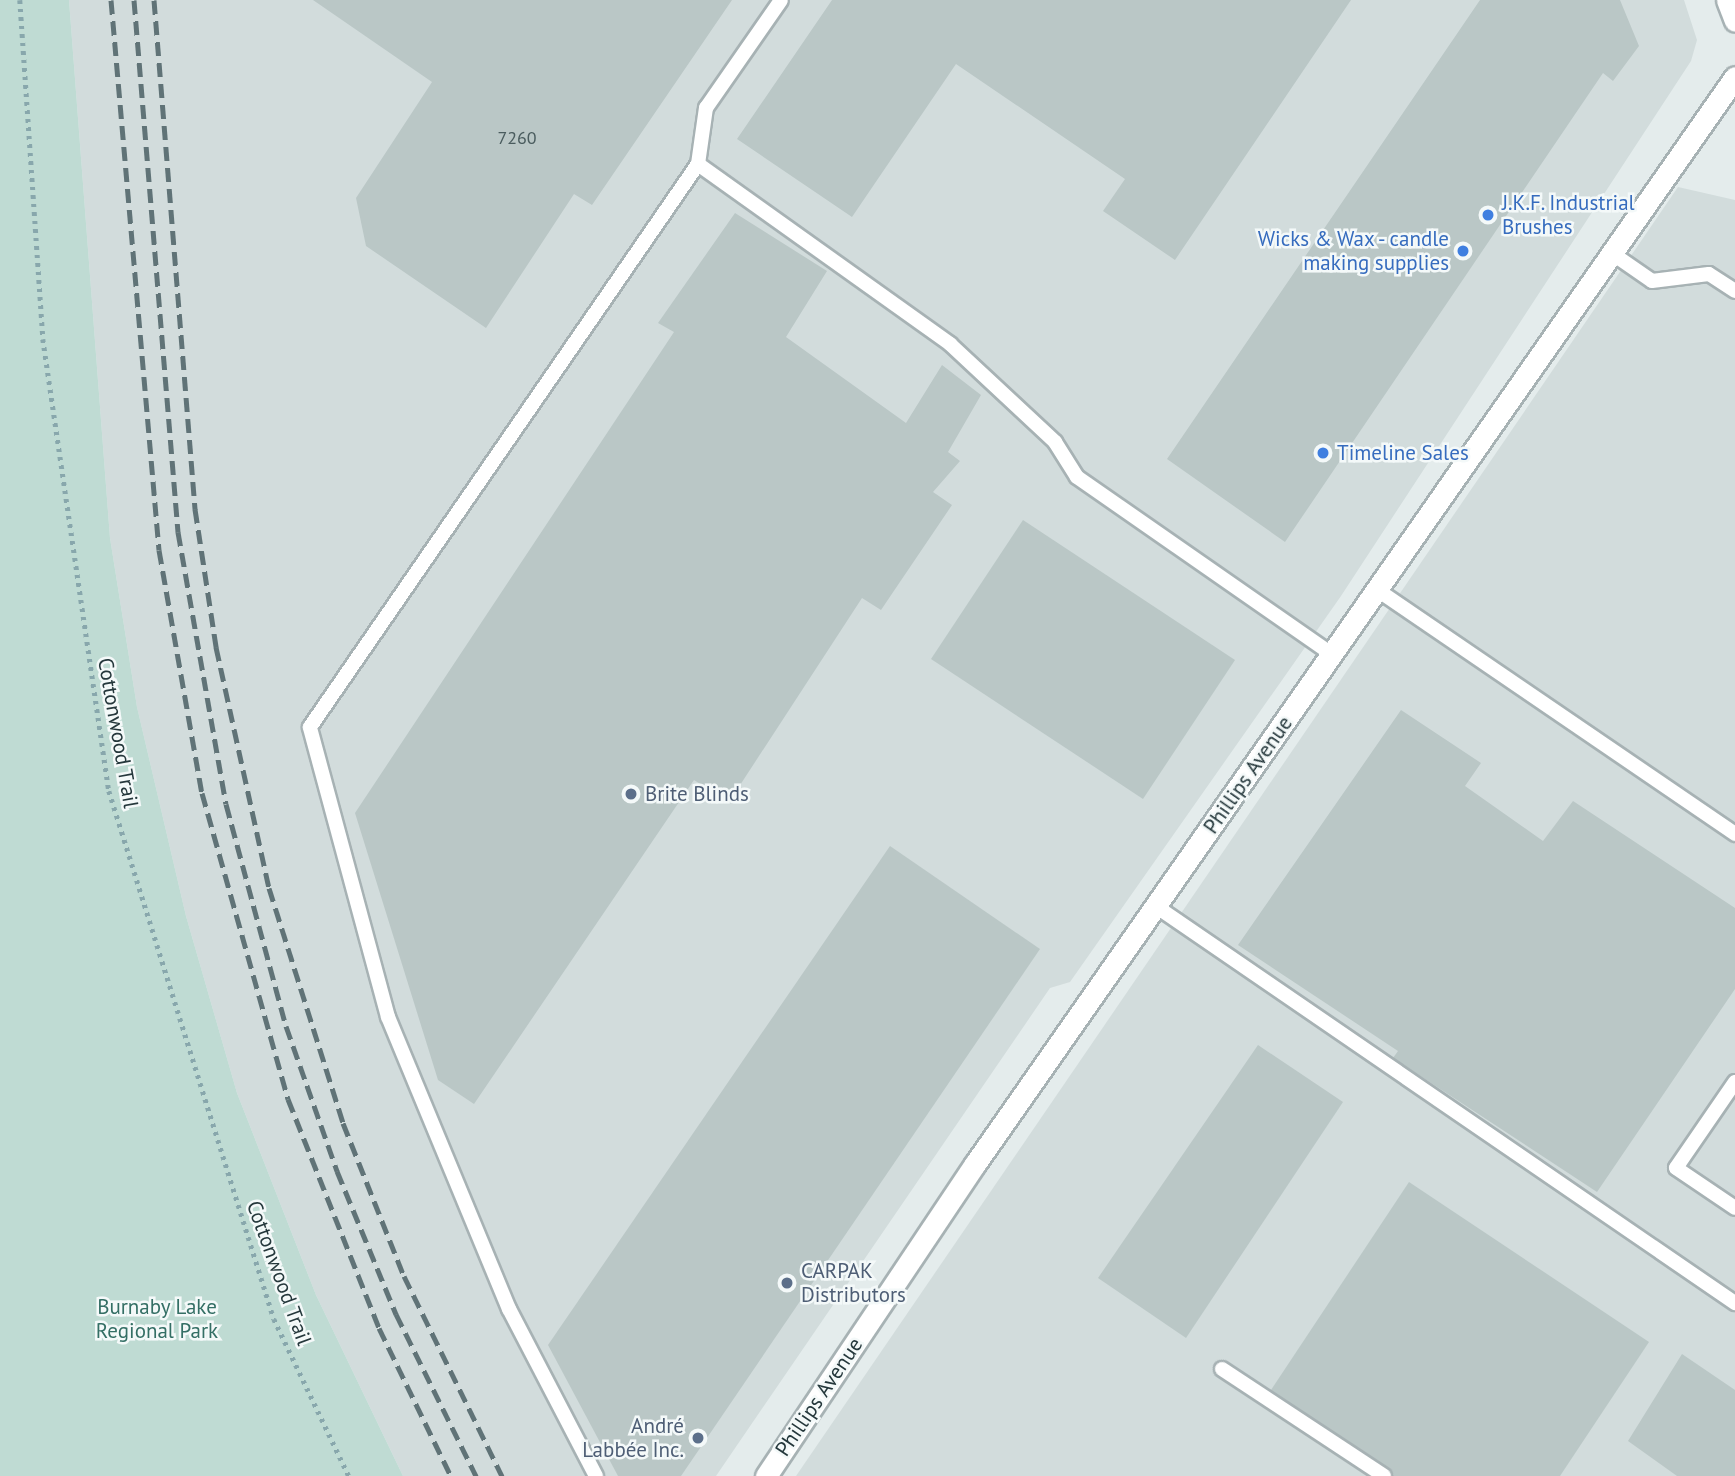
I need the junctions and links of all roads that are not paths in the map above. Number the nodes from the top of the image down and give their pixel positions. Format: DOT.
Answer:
graph roads {
  1 [pos="781,0"];
  2 [pos="1727,0"];
  3 [pos="1735,21"];
  4 [pos="1735,76"];
  5 [pos="698,164"];
  6 [pos="1613,254"];
  7 [pos="1735,291"];
  8 [pos="1376,589"];
  9 [pos="1332,654"];
  10 [pos="1735,834"];
  11 [pos="1157,907"];
  12 [pos="1735,1082"];
  13 [pos="1735,1208"];
  14 [pos="1735,1303"];
  15 [pos="1222,1369"];
  16 [pos="596,1476"];
  17 [pos="766,1476"];
  18 [pos="1384,1476"];
  1 -- 5 [label="lane"];
  2 -- 3 [label="street"];
  4 -- 6 [label="street, Phillips Avenue"];
  5 -- 9 [label="lane"];
  5 -- 16 [label="lane"];
  6 -- 7 [label="lane"];
  6 -- 8 [label="street, Phillips Avenue"];
  8 -- 9 [label="street, Phillips Avenue"];
  8 -- 10 [label="lane"];
  9 -- 11 [label="street, Phillips Avenue"];
  11 -- 14 [label="lane"];
  11 -- 17 [label="street, Phillips Avenue"];
  12 -- 13 [label="lane"];
  15 -- 18 [label="lane"];
}
